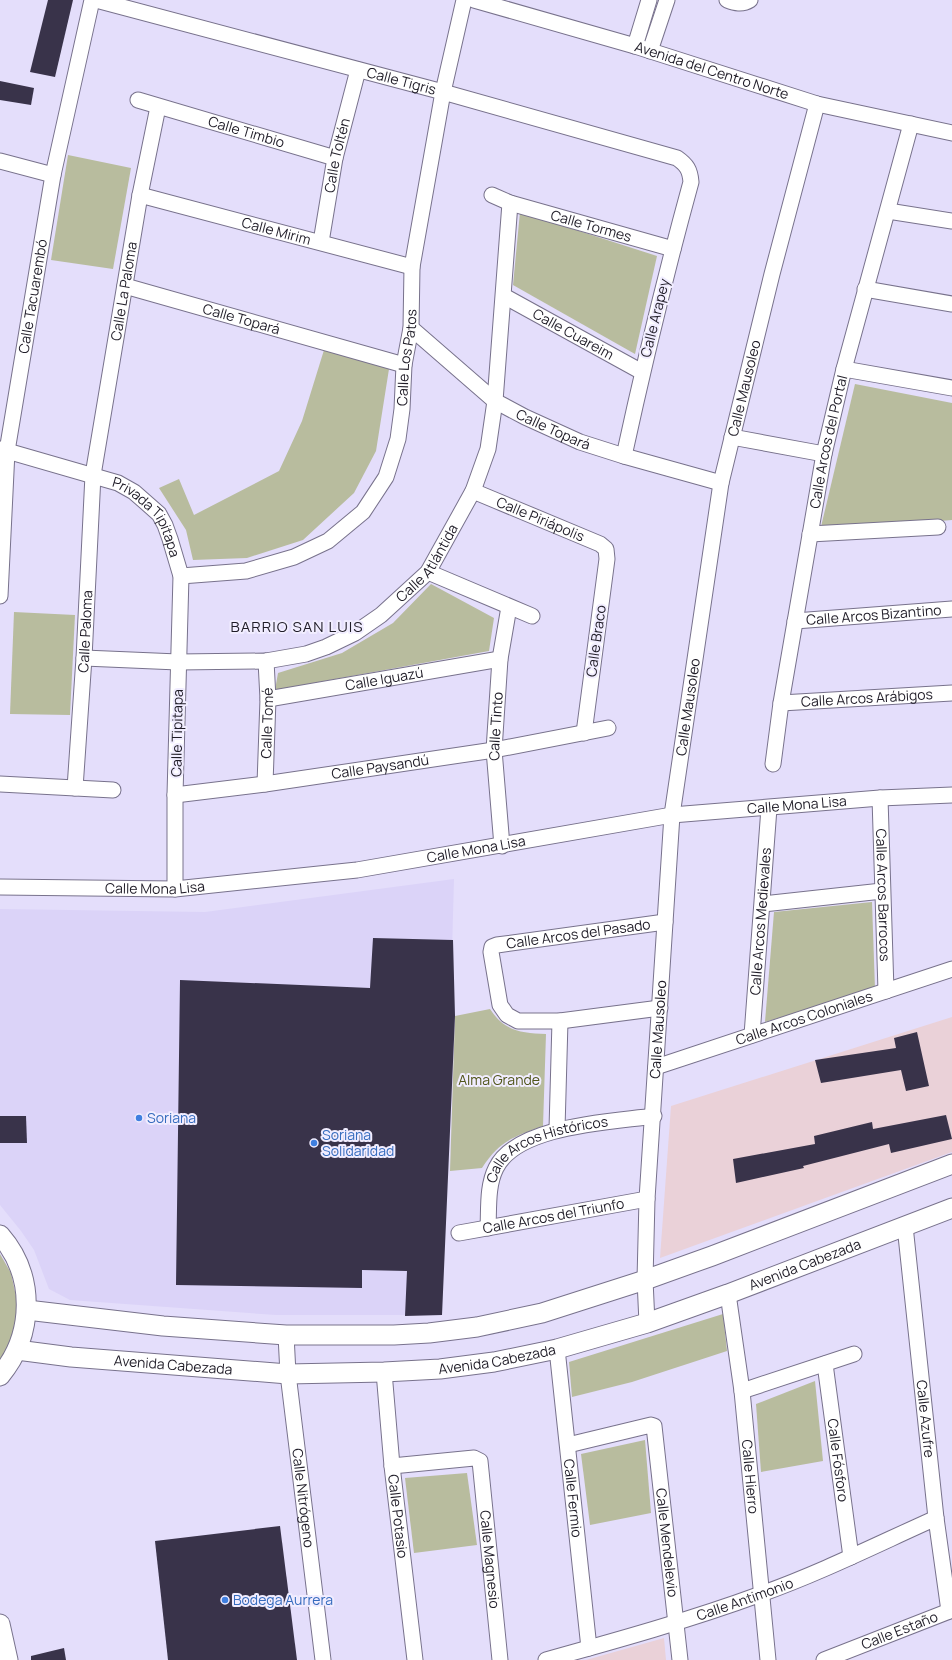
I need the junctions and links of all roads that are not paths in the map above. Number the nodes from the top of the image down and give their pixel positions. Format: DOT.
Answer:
graph roads {
  1 [pos="92,0"];
  2 [pos="96,0"];
  3 [pos="464,0"];
  4 [pos="474,0"];
  5 [pos="649,0"];
  6 [pos="667,0"];
  7 [pos="635,46"];
  8 [pos="650,51"];
  9 [pos="358,70"];
  10 [pos="443,92"];
  11 [pos="138,100"];
  12 [pos="817,104"];
  13 [pos="158,107"];
  14 [pos="911,124"];
  15 [pos="952,133"];
  16 [pos="335,158"];
  17 [pos="0,161"];
  18 [pos="53,175"];
  19 [pos="691,182"];
  20 [pos="140,195"];
  21 [pos="492,195"];
  22 [pos="510,203"];
  23 [pos="888,211"];
  24 [pos="952,221"];
  25 [pos="321,242"];
  26 [pos="673,249"];
  27 [pos="412,266"];
  28 [pos="125,286"];
  29 [pos="865,290"];
  30 [pos="504,296"];
  31 [pos="952,304"];
  32 [pos="410,328"];
  33 [pos="404,366"];
  34 [pos="844,369"];
  35 [pos="642,372"];
  36 [pos="952,388"];
  37 [pos="495,401"];
  38 [pos="732,437"];
  39 [pos="4,450"];
  40 [pos="824,454"];
  41 [pos="624,456"];
  42 [pos="94,476"];
  43 [pos="721,484"];
  44 [pos="474,491"];
  45 [pos="938,527"];
  46 [pos="810,534"];
  47 [pos="606,549"];
  48 [pos="428,572"];
  49 [pos="181,576"];
  50 [pos="0,596"];
  51 [pos="509,607"];
  52 [pos="952,609"];
  53 [pos="532,616"];
  54 [pos="795,622"];
  55 [pos="84,658"];
  56 [pos="500,659"];
  57 [pos="178,662"];
  58 [pos="266,662"];
  59 [pos="952,693"];
  60 [pos="268,699"];
  61 [pos="781,702"];
  62 [pos="608,728"];
  63 [pos="584,733"];
  64 [pos="494,750"];
  65 [pos="773,764"];
  66 [pos="0,784"];
  67 [pos="265,784"];
  68 [pos="75,788"];
  69 [pos="113,790"];
  70 [pos="175,795"];
  71 [pos="952,795"];
  72 [pos="880,798"];
  73 [pos="769,808"];
  74 [pos="672,815"];
  75 [pos="502,846"];
  76 [pos="0,887"];
  77 [pos="176,889"];
  78 [pos="882,891"];
  79 [pos="763,904"];
  80 [pos="665,922"];
  81 [pos="952,969"];
  82 [pos="886,991"];
  83 [pos="660,1008"];
  84 [pos="560,1021"];
  85 [pos="752,1035"];
  86 [pos="656,1067"];
  87 [pos="654,1116"];
  88 [pos="557,1129"];
  89 [pos="952,1164"];
  90 [pos="647,1199"];
  91 [pos="952,1208"];
  92 [pos="905,1226"];
  93 [pos="488,1228"];
  94 [pos="459,1233"];
  95 [pos="0,1235"];
  96 [pos="645,1280"];
  97 [pos="728,1294"];
  98 [pos="27,1310"];
  99 [pos="647,1323"];
  100 [pos="286,1335"];
  101 [pos="557,1349"];
  102 [pos="17,1350"];
  103 [pos="854,1354"];
  104 [pos="825,1364"];
  105 [pos="384,1372"];
  106 [pos="288,1374"];
  107 [pos="0,1376"];
  108 [pos="742,1391"];
  109 [pos="568,1445"];
  110 [pos="392,1466"];
  111 [pos="936,1518"];
  112 [pos="851,1557"];
  113 [pos="761,1594"];
  114 [pos="951,1611"];
  115 [pos="676,1622"];
  116 [pos="0,1624"];
  117 [pos="589,1648"];
  118 [pos="8,1660"];
  119 [pos="323,1660"];
  120 [pos="415,1660"];
  121 [pos="500,1660"];
  122 [pos="546,1660"];
  123 [pos="680,1660"];
  124 [pos="768,1660"];
  125 [pos="824,1660"];
  1 -- 18 [label="street, Calle Tacuarembó"];
  2 -- 9 [label="street, Calle Tigris"];
  3 -- 10 [label="street, Calle Los Patos"];
  4 -- 7 [label="street, Avenida del Centro Norte"];
  5 -- 7 [label="street"];
  6 -- 8 [label="street"];
  7 -- 8 [label="street, Avenida del Centro Norte"];
  8 -- 12 [label="street, Avenida del Centro Norte"];
  9 -- 10 [label="street, Calle Tigris"];
  9 -- 16 [label="street, Calle Toltén"];
  10 -- 19 [label="street, Calle Tigris"];
  10 -- 27 [label="street, Calle Los Patos"];
  11 -- 13 [label="street, Calle Timbio"];
  12 -- 14 [label="street, Avenida del Centro Norte"];
  12 -- 38 [label="street, Calle Mausoleo"];
  13 -- 16 [label="street, Calle Timbio"];
  13 -- 20 [label="street, Calle La Paloma"];
  14 -- 15 [label="street, Avenida del Centro Norte"];
  14 -- 23 [label="street, Calle Arcos del Portal"];
  16 -- 25 [label="street, Calle Toltén"];
  17 -- 18 [label="street"];
  18 -- 39 [label="street, Calle Tacuarembó"];
  19 -- 26 [label="street, Calle Arapey"];
  20 -- 25 [label="street, Calle Mirim"];
  20 -- 28 [label="street, Calle La Paloma"];
  21 -- 22 [label="street, Calle Tormes"];
  22 -- 26 [label="street, Calle Tormes"];
  22 -- 30 [label="street, Calle Atlántida"];
  23 -- 24 [label="street"];
  23 -- 29 [label="street, Calle Arcos del Portal"];
  25 -- 27 [label="street, Calle Mirim"];
  26 -- 35 [label="street, Calle Arapey"];
  27 -- 32 [label="street, Calle Los Patos"];
  28 -- 33 [label="street, Calle Topará"];
  28 -- 42 [label="street, Calle La Paloma"];
  29 -- 31 [label="street"];
  29 -- 34 [label="street, Calle Arcos del Portal"];
  30 -- 35 [label="street, Calle Cuareim"];
  30 -- 37 [label="street, Calle Atlántida"];
  32 -- 33 [label="street, Calle Los Patos"];
  32 -- 37 [label="street, Calle Topará"];
  33 -- 49 [label="street, Calle Los Patos"];
  34 -- 36 [label="street"];
  34 -- 40 [label="street, Calle Arcos del Portal"];
  35 -- 41 [label="street, Calle Arapey"];
  37 -- 41 [label="street, Calle Topará"];
  37 -- 44 [label="street, Calle Atlántida"];
  38 -- 40 [label="street"];
  38 -- 43 [label="street, Calle Mausoleo"];
  39 -- 42 [label="street"];
  39 -- 50 [label="street, Calle Tacuarembó"];
  40 -- 46 [label="street, Calle Arcos del Portal"];
  41 -- 43 [label="street, Calle Topará"];
  42 -- 49 [label="street, Privada Tipitapa"];
  42 -- 55 [label="street, Calle Paloma"];
  43 -- 74 [label="street, Calle Mausoleo"];
  44 -- 47 [label="street, Calle Piriápolis"];
  44 -- 48 [label="street, Calle Atlántida"];
  45 -- 46 [label="street"];
  46 -- 54 [label="street, Calle Arcos del Portal"];
  47 -- 63 [label="street, Calle Braco"];
  48 -- 51 [label="street"];
  48 -- 58 [label="street, Calle Atlántida"];
  49 -- 57 [label="street, Calle Tipitapa"];
  51 -- 53 [label="street"];
  51 -- 56 [label="street, Calle Tinto"];
  52 -- 54 [label="street, Calle Arcos Bizantino"];
  54 -- 61 [label="street, Calle Arcos del Portal"];
  55 -- 57 [label="street, Calle Atlántida"];
  55 -- 68 [label="street, Calle Paloma"];
  56 -- 60 [label="street, Calle Iguazú"];
  56 -- 64 [label="street, Calle Tinto"];
  57 -- 58 [label="street, Calle Atlántida"];
  57 -- 70 [label="street, Calle Tipitapa"];
  58 -- 60 [label="street, Calle Tomé"];
  59 -- 61 [label="street, Calle Arcos Arábigos"];
  60 -- 67 [label="street, Calle Tomé"];
  61 -- 65 [label="street, Calle Arcos del Portal"];
  62 -- 63 [label="street, Calle Paysandú"];
  63 -- 64 [label="street, Calle Paysandú"];
  64 -- 67 [label="street, Calle Paysandú"];
  64 -- 75 [label="street, Calle Tinto"];
  66 -- 68 [label="street"];
  67 -- 70 [label="street, Calle Paysandú"];
  68 -- 69 [label="street"];
  70 -- 77 [label="street, Calle Tipitapa"];
  71 -- 72 [label="street, Calle Mona Lisa"];
  72 -- 73 [label="street, Calle Mona Lisa"];
  72 -- 78 [label="street, Calle Arcos Barrocos"];
  73 -- 74 [label="street, Calle Mona Lisa"];
  73 -- 79 [label="street, Calle Arcos Medievales"];
  74 -- 75 [label="street, Calle Mona Lisa"];
  74 -- 80 [label="street, Calle Mausoleo"];
  75 -- 77 [label="street, Calle Mona Lisa"];
  76 -- 77 [label="street, Calle Mona Lisa"];
  78 -- 79 [label="street"];
  78 -- 82 [label="street, Calle Arcos Barrocos"];
  79 -- 85 [label="street, Calle Arcos Medievales"];
  80 -- 83 [label="street, Calle Mausoleo"];
  80 -- 84 [label="street, Calle Arcos del Pasado"];
  81 -- 82 [label="street, Calle Arcos Coloniales"];
  82 -- 85 [label="street, Calle Arcos Coloniales"];
  83 -- 84 [label="street"];
  83 -- 86 [label="street, Calle Mausoleo"];
  84 -- 88 [label="street"];
  85 -- 86 [label="street, Calle Arcos Coloniales"];
  86 -- 87 [label="street, Calle Mausoleo"];
  87 -- 88 [label="street, Calle Arcos Históricos"];
  87 -- 90 [label="street, Calle Mausoleo"];
  88 -- 93 [label="street, Calle Arcos Históricos"];
  89 -- 96 [label="main road"];
  90 -- 93 [label="street, Calle Arcos del Triunfo"];
  90 -- 96 [label="street, Calle Mausoleo"];
  91 -- 92 [label="main road, Avenida Cabezada"];
  92 -- 97 [label="main road, Avenida Cabezada"];
  92 -- 111 [label="street, Calle Azufre"];
  93 -- 94 [label="street, Calle Arcos del Triunfo"];
  95 -- 98 [label="main road"];
  96 -- 99 [label="street, Calle Mausoleo"];
  96 -- 100 [label="main road"];
  97 -- 99 [label="main road, Avenida Cabezada"];
  97 -- 108 [label="street, Calle Hierro"];
  98 -- 100 [label="main road"];
  98 -- 102 [label="main road"];
  99 -- 101 [label="main road, Avenida Cabezada"];
  100 -- 106 [label="street, Calle Nitrógeno"];
  101 -- 105 [label="main road, Avenida Cabezada"];
  101 -- 109 [label="street, Calle Fermio"];
  102 -- 106 [label="main road, Avenida Cabezada"];
  102 -- 107 [label="main road"];
  103 -- 104 [label="street"];
  104 -- 108 [label="street"];
  104 -- 112 [label="street, Calle Fósforo"];
  105 -- 106 [label="main road, Avenida Cabezada"];
  105 -- 110 [label="street, Calle Potasio"];
  106 -- 119 [label="street, Calle Nitrógeno"];
  108 -- 113 [label="street, Calle Hierro"];
  109 -- 115 [label="street, Calle Mendelevio"];
  109 -- 117 [label="street, Calle Fermio"];
  110 -- 120 [label="street, Calle Potasio"];
  110 -- 121 [label="street, Calle Magnesio"];
  111 -- 112 [label="street, Calle Antimonio"];
  111 -- 114 [label="street, Calle Azufre"];
  112 -- 113 [label="street, Calle Antimonio"];
  113 -- 115 [label="street, Calle Antimonio"];
  113 -- 124 [label="street, Calle Hierro"];
  114 -- 125 [label="street, Calle Estaño"];
  115 -- 117 [label="street, Calle Antimonio"];
  115 -- 123 [label="street, Calle Mendelevio"];
  116 -- 118 [label="main road"];
  117 -- 122 [label="street, Calle Antimonio"];
}
